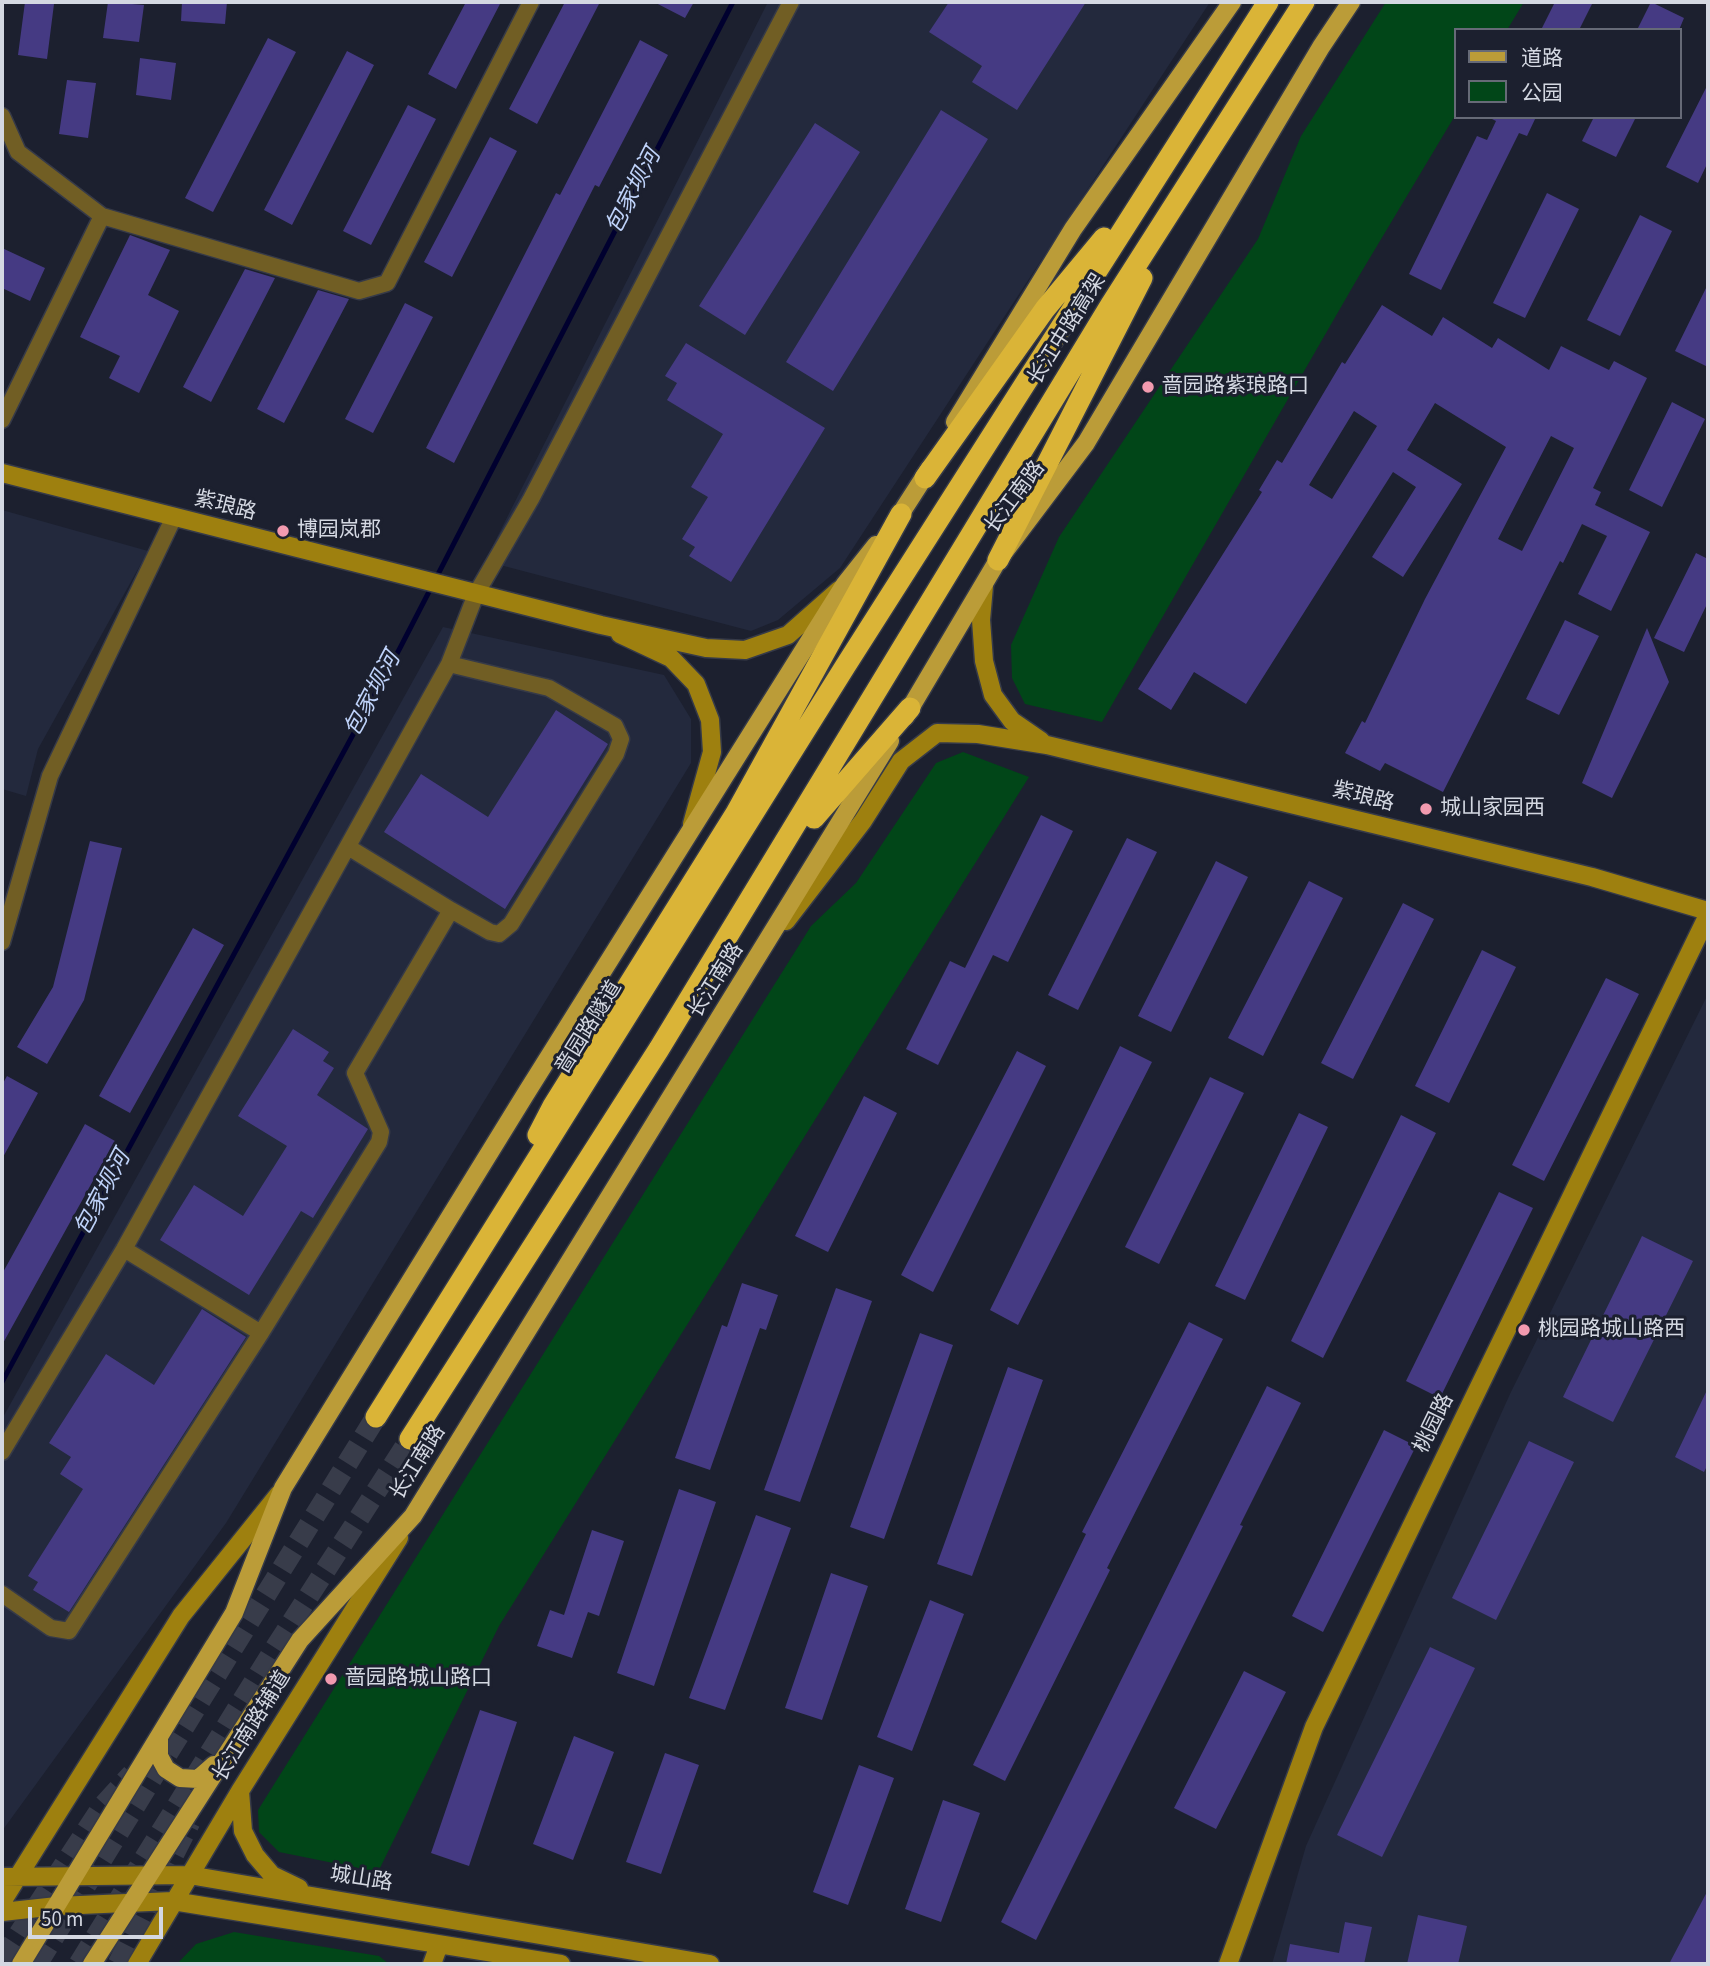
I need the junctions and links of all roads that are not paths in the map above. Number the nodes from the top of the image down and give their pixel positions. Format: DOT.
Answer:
graph roads {
  1 [pos="531,2"];
  2 [pos="791,2"];
  3 [pos="1232,2"];
  4 [pos="1268,2"];
  5 [pos="1304,2"];
  6 [pos="1352,2"];
  7 [pos="2,116"];
  8 [pos="1159,172"];
  9 [pos="1191,182"];
  10 [pos="102,216"];
  11 [pos="2,420"];
  12 [pos="2,473"];
  13 [pos="925,478"];
  14 [pos="901,514"];
  15 [pos="174,517"];
  16 [pos="998,560"];
  17 [pos="845,584"];
  18 [pos="984,586"];
  19 [pos="476,594"];
  20 [pos="601,625"];
  21 [pos="449,664"];
  22 [pos="846,665"];
  23 [pos="910,708"];
  24 [pos="1047,745"];
  25 [pos="689,835"];
  26 [pos="348,847"];
  27 [pos="451,909"];
  28 [pos="1708,913"];
  29 [pos="2,942"];
  30 [pos="766,945"];
  31 [pos="659,1049"];
  32 [pos="124,1249"];
  33 [pos="477,1256"];
  34 [pos="261,1333"];
  35 [pos="376,1418"];
  36 [pos="410,1439"];
  37 [pos="2,1452"];
  38 [pos="283,1488"];
  39 [pos="413,1516"];
  40 [pos="2,1594"];
  41 [pos="159,1739"];
  42 [pos="227,1753"];
  43 [pos="240,1791"];
  44 [pos="189,1875"];
  45 [pos="76,1876"];
  46 [pos="147,1876"];
  47 [pos="10,1878"];
  48 [pos="314,1896"];
  49 [pos="173,1900"];
  50 [pos="2,1902"];
  51 [pos="130,1902"];
  52 [pos="57,1906"];
  53 [pos="2,1912"];
  54 [pos="439,1945"];
  55 [pos="21,1964"];
  56 [pos="92,1964"];
  57 [pos="137,1964"];
  58 [pos="432,1964"];
  59 [pos="561,1964"];
  60 [pos="710,1964"];
  61 [pos="1228,1964"];
  1 -- 10 [label="street"];
  2 -- 19 [label="street"];
  3 -- 13 [label="main road"];
  4 -- 8 [label="highway, 长江中路高架"];
  5 -- 9 [label="highway, 长江中路高架"];
  6 -- 16 [label="main road, 长江南路"];
  7 -- 10 [label="street"];
  8 -- 13 [label="highway"];
  8 -- 22 [label="highway, 长江中路高架"];
  9 -- 16 [label="highway"];
  9 -- 31 [label="highway, 长江中路高架"];
  10 -- 11 [label="street"];
  12 -- 15 [label="street, 紫琅路"];
  13 -- 14 [label="main road"];
  14 -- 17 [label="main road"];
  14 -- 33 [label="highway"];
  15 -- 19 [label="street, 紫琅路"];
  15 -- 29 [label="street"];
  16 -- 18 [label="main road, 长江南路"];
  17 -- 20 [label="street"];
  17 -- 25 [label="main road"];
  18 -- 23 [label="main road, 长江南路"];
  18 -- 24 [label="street"];
  19 -- 20 [label="street, 紫琅路"];
  19 -- 21 [label="street"];
  20 -- 25 [label="street"];
  21 -- 26 [label="street"];
  21 -- 27 [label="street"];
  22 -- 33 [label="highway, 啬园路隧道"];
  23 -- 30 [label="main road, 长江南路"];
  23 -- 31 [label="highway"];
  24 -- 28 [label="street, 紫琅路"];
  24 -- 30 [label="street, 紫琅路"];
  25 -- 38 [label="main road"];
  26 -- 27 [label="street"];
  26 -- 32 [label="street"];
  27 -- 34 [label="street"];
  28 -- 61 [label="street, 桃园路"];
  30 -- 39 [label="main road, 长江南路"];
  31 -- 36 [label="highway"];
  32 -- 34 [label="street"];
  32 -- 37 [label="street"];
  33 -- 35 [label="highway, 啬园路隧道"];
  34 -- 40 [label="street"];
  38 -- 41 [label="main road"];
  38 -- 47 [label="street"];
  39 -- 42 [label="main road, 长江南路"];
  39 -- 43 [label="street, 长江南路辅道"];
  41 -- 42 [label="main road"];
  41 -- 45 [label="main road"];
  42 -- 46 [label="main road, 长江南路"];
  43 -- 44 [label="street, 长江南路辅道"];
  43 -- 48 [label="street"];
  44 -- 46 [label="street, 城山路"];
  44 -- 48 [label="street, 城山路"];
  44 -- 49 [label="street, 长江南路辅道"];
  45 -- 46 [label="street, 城山路"];
  45 -- 47 [label="street, 城山路"];
  45 -- 52 [label="main road"];
  46 -- 51 [label="main road, 长江南路"];
  47 -- 50 [label="street"];
  48 -- 60 [label="street, 城山路"];
  49 -- 51 [label="street"];
  49 -- 54 [label="street"];
  49 -- 57 [label="street, 长江南路辅道"];
  51 -- 52 [label="street"];
  51 -- 56 [label="main road, 长江南路"];
  52 -- 53 [label="street"];
  52 -- 55 [label="main road"];
  54 -- 58 [label="street"];
  54 -- 59 [label="street"];
}
